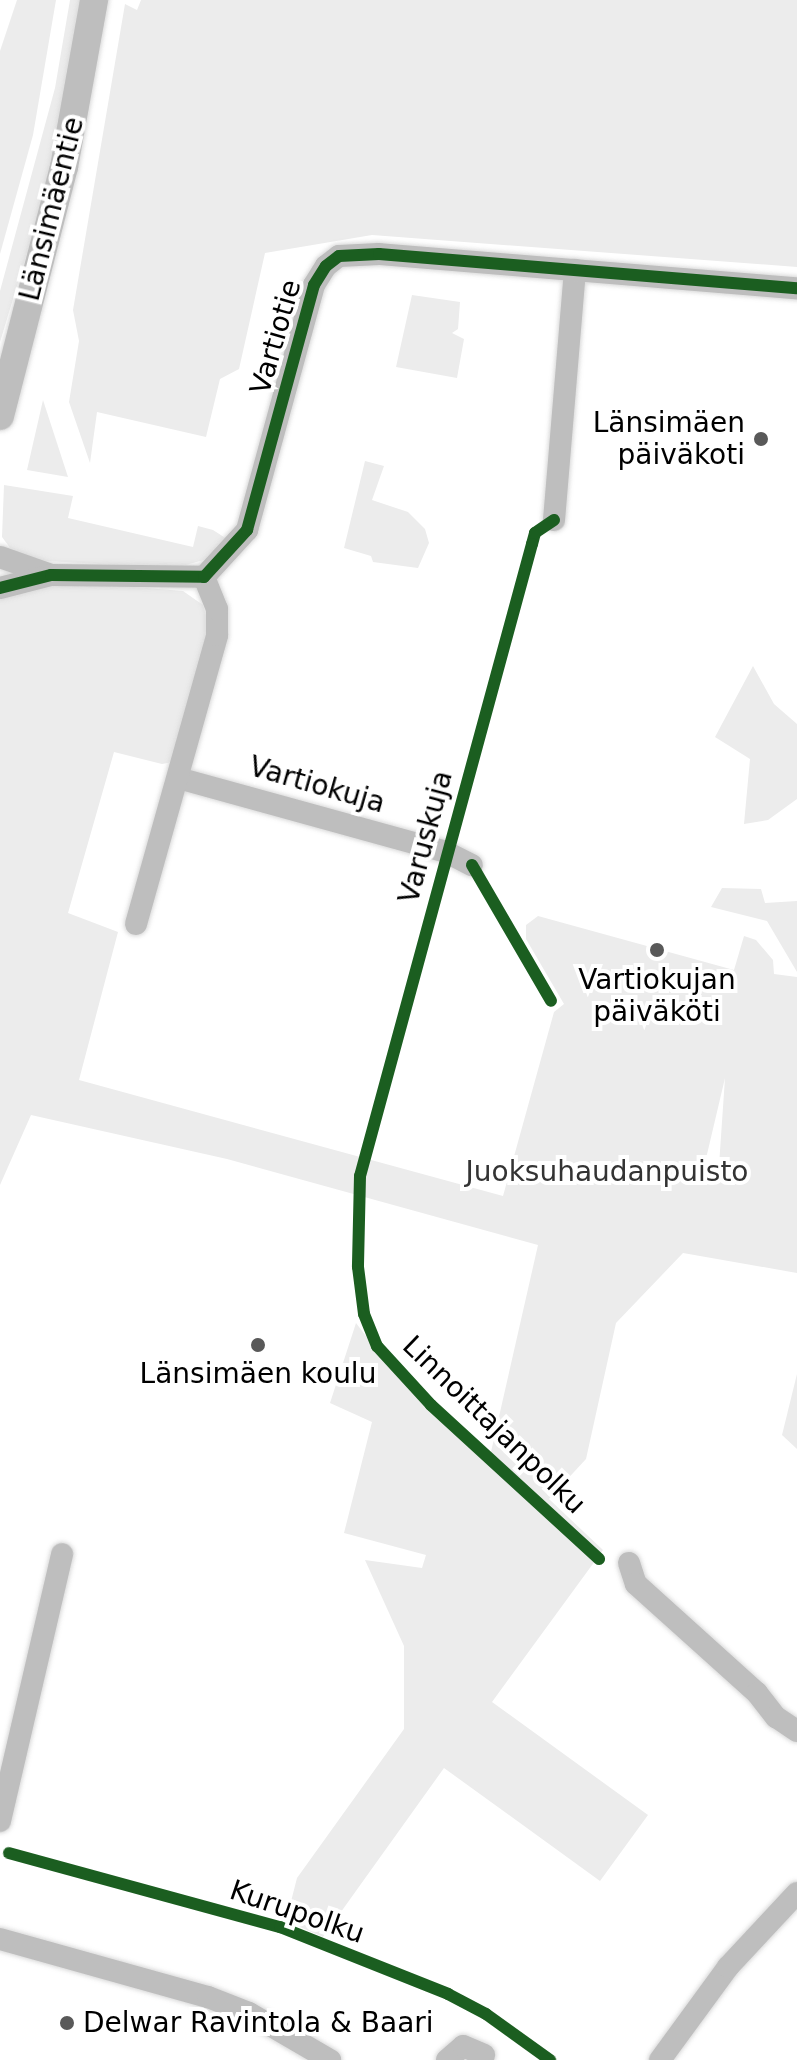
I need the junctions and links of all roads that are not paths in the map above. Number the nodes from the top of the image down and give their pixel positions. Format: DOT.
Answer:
graph roads {
  1 [pos="94,0"];
  2 [pos="575,270"];
  3 [pos="797,288"];
  4 [pos="0,416"];
  5 [pos="554,520"];
  6 [pos="0,557"];
  7 [pos="51,575"];
  8 [pos="204,577"];
  9 [pos="0,588"];
  10 [pos="178,778"];
  11 [pos="472,865"];
  12 [pos="136,924"];
  13 [pos="62,1554"];
  14 [pos="629,1563"];
  15 [pos="797,1731"];
  16 [pos="0,1821"];
  17 [pos="797,1893"];
  18 [pos="0,1939"];
  19 [pos="484,2055"];
  20 [pos="330,2060"];
  21 [pos="447,2060"];
  22 [pos="660,2060"];
  1 -- 4 [label="main road, Länsimäentie"];
  2 -- 3 [label="street, Vartiotie"];
  2 -- 5 [label="street"];
  2 -- 8 [label="street, Vartiotie"];
  6 -- 7 [label="street"];
  7 -- 8 [label="street"];
  7 -- 9 [label="street"];
  8 -- 10 [label="street"];
  10 -- 11 [label="street, Vartiokuja"];
  10 -- 12 [label="street"];
  13 -- 16 [label="street"];
  14 -- 15 [label="street"];
  17 -- 22 [label="street"];
  18 -- 20 [label="street"];
  19 -- 21 [label="street"];
}
